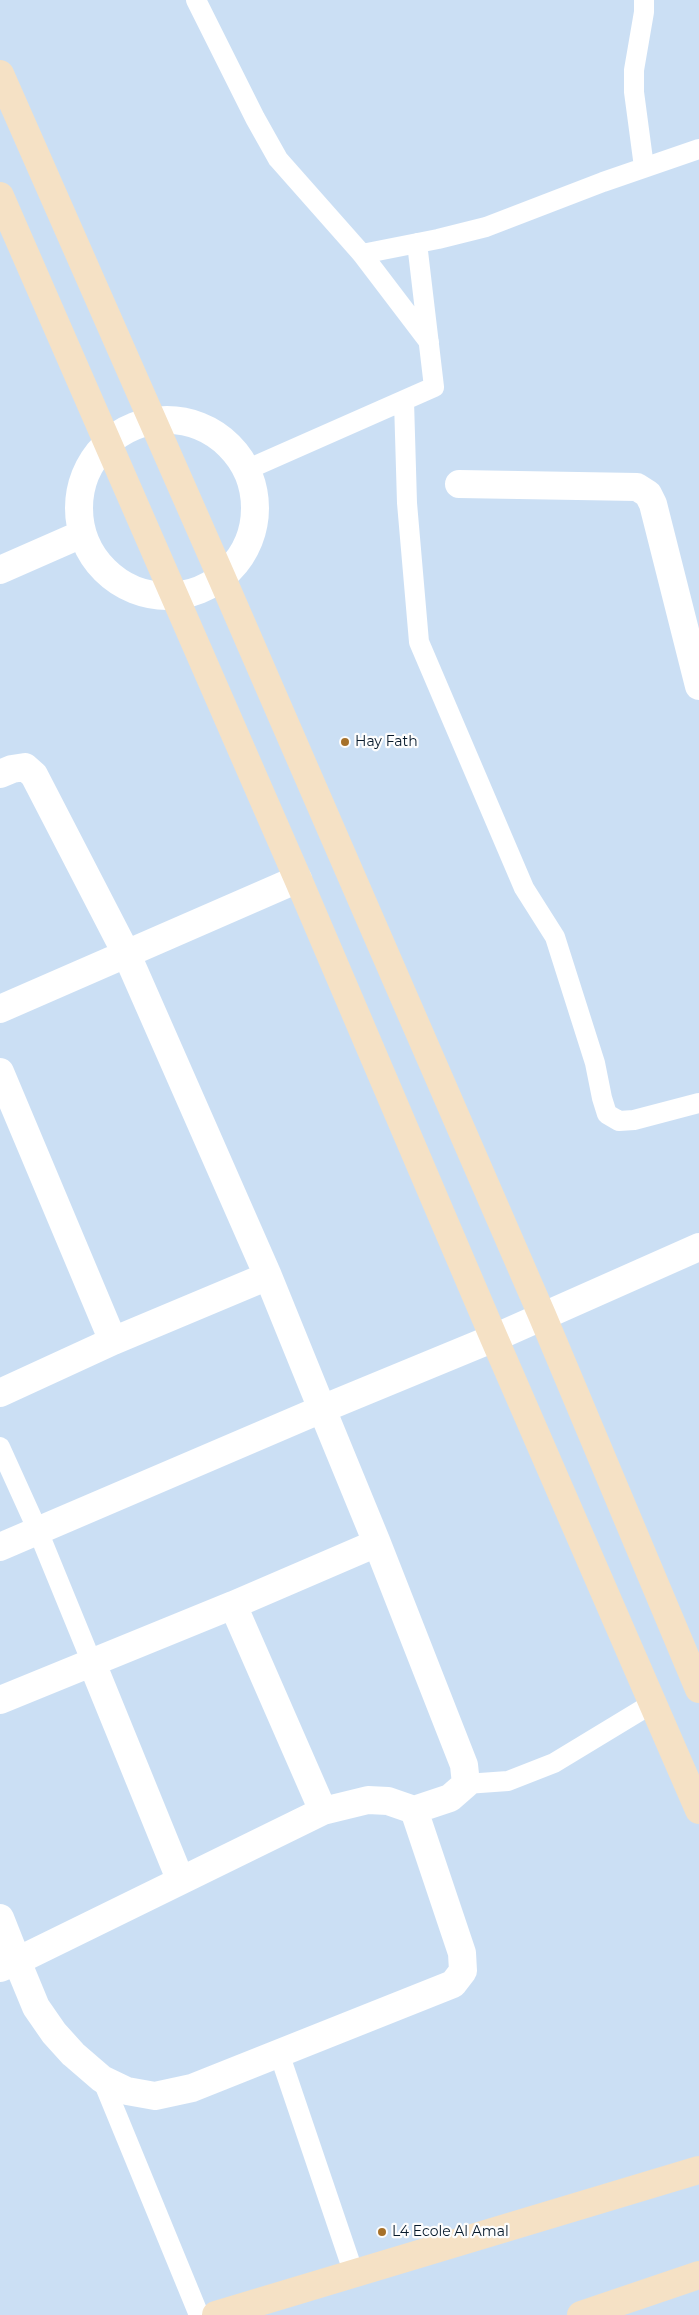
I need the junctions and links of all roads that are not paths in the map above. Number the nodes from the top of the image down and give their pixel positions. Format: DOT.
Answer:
graph roads {
  1 [pos="196,0"];
  2 [pos="644,0"];
  3 [pos="0,74"];
  4 [pos="699,149"];
  5 [pos="644,167"];
  6 [pos="0,196"];
  7 [pos="417,243"];
  8 [pos="362,254"];
  9 [pos="429,342"];
  10 [pos="404,400"];
  11 [pos="153,421"];
  12 [pos="108,442"];
  13 [pos="246,470"];
  14 [pos="459,484"];
  15 [pos="82,534"];
  16 [pos="0,570"];
  17 [pos="221,576"];
  18 [pos="174,595"];
  19 [pos="699,686"];
  20 [pos="0,774"];
  21 [pos="298,879"];
  22 [pos="127,954"];
  23 [pos="0,1009"];
  24 [pos="0,1072"];
  25 [pos="699,1103"];
  26 [pos="699,1246"];
  27 [pos="268,1276"];
  28 [pos="542,1315"];
  29 [pos="494,1338"];
  30 [pos="113,1341"];
  31 [pos="0,1392"];
  32 [pos="322,1409"];
  33 [pos="0,1447"];
  34 [pos="38,1531"];
  35 [pos="378,1543"];
  36 [pos="0,1547"];
  37 [pos="233,1605"];
  38 [pos="92,1663"];
  39 [pos="699,1689"];
  40 [pos="0,1700"];
  41 [pos="653,1703"];
  42 [pos="466,1784"];
  43 [pos="414,1810"];
  44 [pos="699,1810"];
  45 [pos="323,1811"];
  46 [pos="180,1879"];
  47 [pos="0,1918"];
  48 [pos="8,1964"];
  49 [pos="279,2053"];
  50 [pos="102,2079"];
  51 [pos="699,2170"];
  52 [pos="354,2274"];
  53 [pos="699,2275"];
  54 [pos="199,2315"];
  55 [pos="216,2315"];
  56 [pos="581,2315"];
  1 -- 8 [label="lane"];
  2 -- 5 [label="lane"];
  3 -- 11 [label="main road"];
  4 -- 5 [label="lane"];
  5 -- 7 [label="lane"];
  6 -- 12 [label="main road"];
  7 -- 8 [label="lane"];
  7 -- 9 [label="lane"];
  8 -- 9 [label="lane"];
  9 -- 10 [label="lane"];
  10 -- 13 [label="lane"];
  10 -- 25 [label="lane"];
  11 -- 12 [label="street"];
  11 -- 13 [label="street"];
  11 -- 17 [label="main road"];
  12 -- 15 [label="street"];
  12 -- 18 [label="main road"];
  13 -- 17 [label="street"];
  14 -- 19 [label="street"];
  15 -- 16 [label="street"];
  15 -- 18 [label="street"];
  17 -- 18 [label="street"];
  17 -- 28 [label="main road"];
  18 -- 21 [label="main road"];
  20 -- 22 [label="street"];
  21 -- 22 [label="street"];
  21 -- 29 [label="main road"];
  22 -- 23 [label="street"];
  22 -- 27 [label="street"];
  24 -- 30 [label="street"];
  26 -- 28 [label="street"];
  27 -- 30 [label="street"];
  27 -- 32 [label="street"];
  28 -- 29 [label="street"];
  28 -- 39 [label="main road"];
  29 -- 32 [label="street"];
  29 -- 41 [label="main road"];
  30 -- 31 [label="street"];
  32 -- 34 [label="street"];
  32 -- 35 [label="street"];
  33 -- 34 [label="lane"];
  34 -- 36 [label="street"];
  34 -- 38 [label="lane"];
  35 -- 37 [label="street"];
  35 -- 42 [label="street"];
  37 -- 38 [label="street"];
  37 -- 45 [label="street"];
  38 -- 40 [label="street"];
  38 -- 46 [label="street"];
  41 -- 42 [label="lane"];
  41 -- 44 [label="main road"];
  42 -- 43 [label="street"];
  43 -- 45 [label="street"];
  43 -- 49 [label="street"];
  45 -- 46 [label="street"];
  46 -- 48 [label="street"];
  47 -- 48 [label="street"];
  48 -- 50 [label="street"];
  49 -- 50 [label="street"];
  49 -- 52 [label="lane"];
  50 -- 54 [label="lane"];
  51 -- 52 [label="main road"];
  52 -- 55 [label="main road"];
  53 -- 56 [label="main road"];
}
